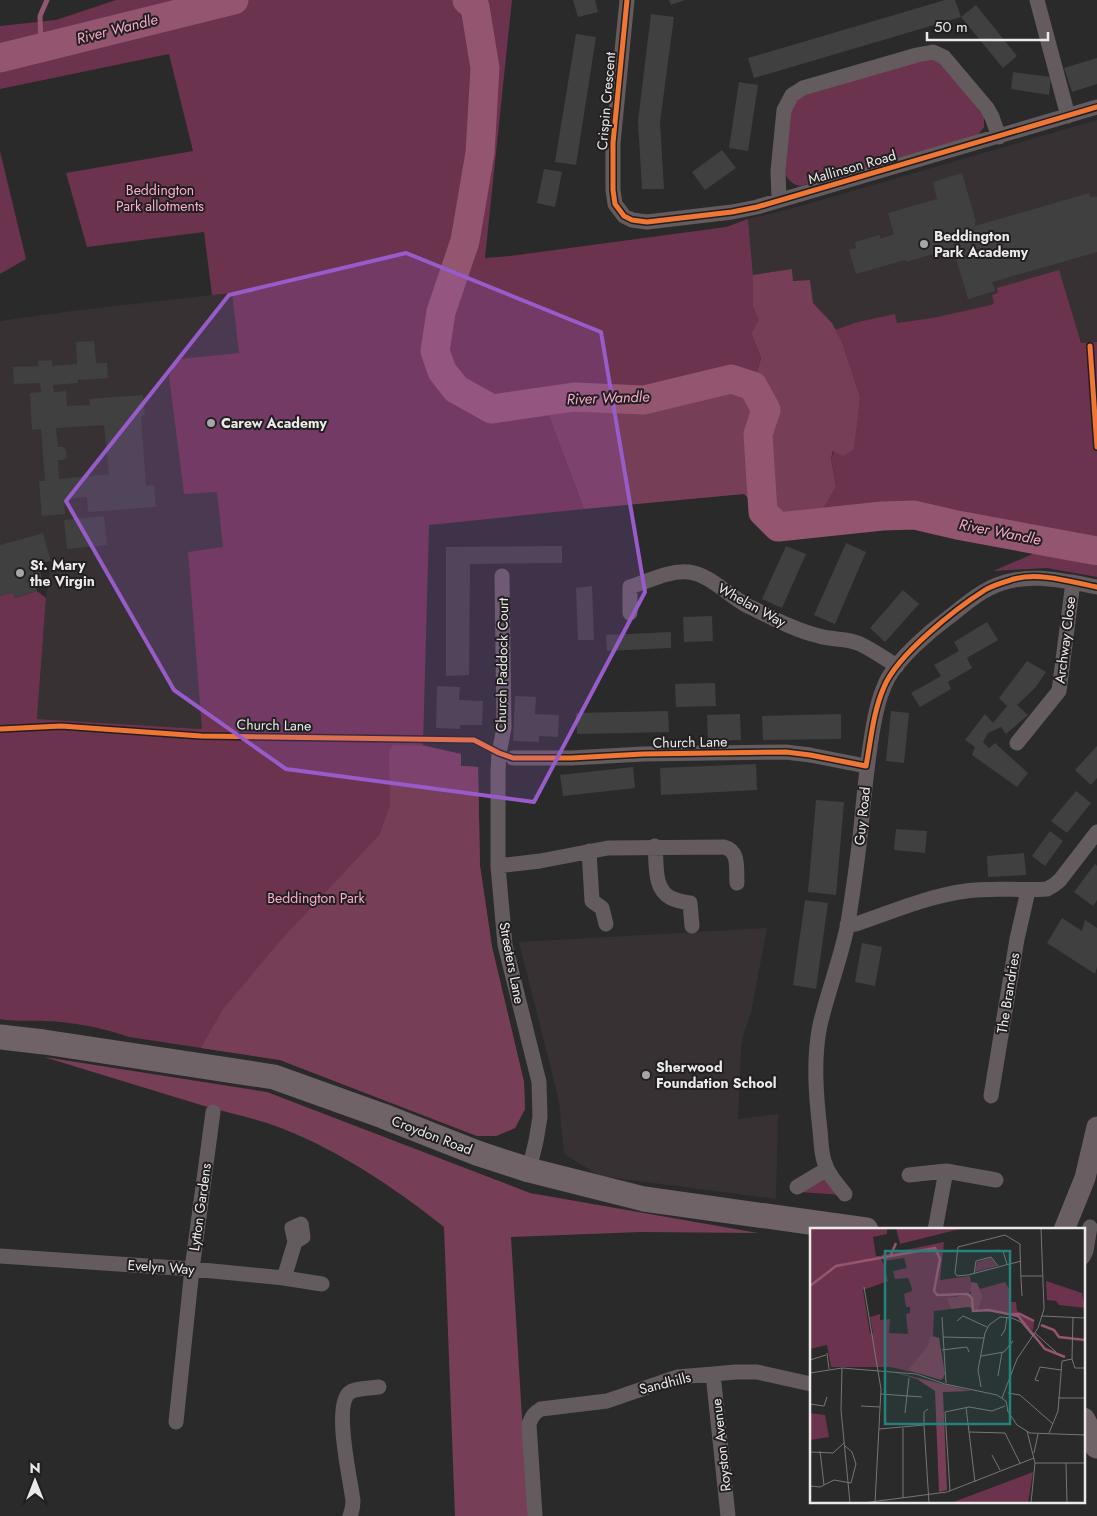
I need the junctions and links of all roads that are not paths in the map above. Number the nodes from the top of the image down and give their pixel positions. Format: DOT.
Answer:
graph roads {
  1 [pos="627,0"];
  2 [pos="1037,0"];
  3 [pos="1097,108"];
  4 [pos="1068,116"];
  5 [pos="998,137"];
  6 [pos="779,200"];
  7 [pos="615,204"];
  8 [pos="502,576"];
  9 [pos="1073,582"];
  10 [pos="1097,587"];
  11 [pos="630,613"];
  12 [pos="897,666"];
  13 [pos="1017,743"];
  14 [pos="499,753"];
  15 [pos="514,758"];
  16 [pos="866,766"];
  17 [pos="1097,832"];
  18 [pos="656,846"];
  19 [pos="590,851"];
  20 [pos="498,866"];
  21 [pos="737,883"];
  22 [pos="1028,891"];
  23 [pos="606,924"];
  24 [pos="847,925"];
  25 [pos="692,926"];
  26 [pos="0,1037"];
  27 [pos="991,1096"];
  28 [pos="213,1112"];
  29 [pos="1097,1127"];
  30 [pos="827,1168"];
  31 [pos="529,1170"];
  32 [pos="946,1172"];
  33 [pos="909,1175"];
  34 [pos="996,1180"];
  35 [pos="798,1187"];
  36 [pos="845,1194"];
  37 [pos="1090,1227"];
  38 [pos="852,1228"];
  39 [pos="935,1228"];
  40 [pos="1065,1228"];
  41 [pos="295,1242"];
  42 [pos="1089,1253"];
  43 [pos="0,1256"];
  44 [pos="192,1269"];
  45 [pos="284,1278"];
  46 [pos="322,1284"];
  47 [pos="713,1374"];
  48 [pos="810,1384"];
  49 [pos="379,1387"];
  50 [pos="176,1422"];
  51 [pos="1084,1422"];
  52 [pos="1097,1446"];
  53 [pos="350,1516"];
  54 [pos="535,1516"];
  55 [pos="728,1516"];
  1 -- 7 [label="street, Crispin Crescent"];
  2 -- 4 [label="street"];
  3 -- 4 [label="street, Mallinson Road"];
  4 -- 5 [label="street, Mallinson Road"];
  5 -- 6 [label="street, Mallinson Road"];
  5 -- 6 [label="street"];
  6 -- 7 [label="street, Mallinson Road"];
  8 -- 14 [label="street, Church Paddock Court"];
  9 -- 10 [label="street, Guy Road"];
  9 -- 12 [label="street, Guy Road"];
  9 -- 13 [label="street, Archway Close"];
  11 -- 12 [label="street, Whelan Way"];
  12 -- 16 [label="street, Guy Road"];
  14 -- 20 [label="street, Streeters Lane"];
  15 -- 16 [label="street, Church Lane"];
  16 -- 24 [label="street, Guy Road"];
  17 -- 22 [label="street"];
  18 -- 19 [label="street"];
  18 -- 21 [label="street"];
  18 -- 25 [label="street"];
  19 -- 20 [label="street"];
  19 -- 23 [label="street"];
  20 -- 31 [label="street, Streeters Lane"];
  22 -- 24 [label="street"];
  22 -- 27 [label="street, The Brandries"];
  24 -- 30 [label="street, Guy Road"];
  26 -- 31 [label="highway, Croydon Road"];
  28 -- 44 [label="street, Lytton Gardens"];
  29 -- 40 [label="main road"];
  30 -- 35 [label="street"];
  30 -- 36 [label="street, Guy Road"];
  31 -- 38 [label="highway, Croydon Road"];
  32 -- 33 [label="street"];
  32 -- 34 [label="street"];
  32 -- 39 [label="street"];
  37 -- 42 [label="street"];
  41 -- 45 [label="street"];
  43 -- 44 [label="street, Evelyn Way"];
  44 -- 45 [label="street, Evelyn Way"];
  44 -- 50 [label="street, Lytton Gardens"];
  45 -- 46 [label="street, Evelyn Way"];
  47 -- 48 [label="street, Sandhills"];
  47 -- 54 [label="street, Sandhills"];
  47 -- 55 [label="street, Royston Avenue"];
  49 -- 53 [label="street"];
  51 -- 52 [label="highway"];
}
